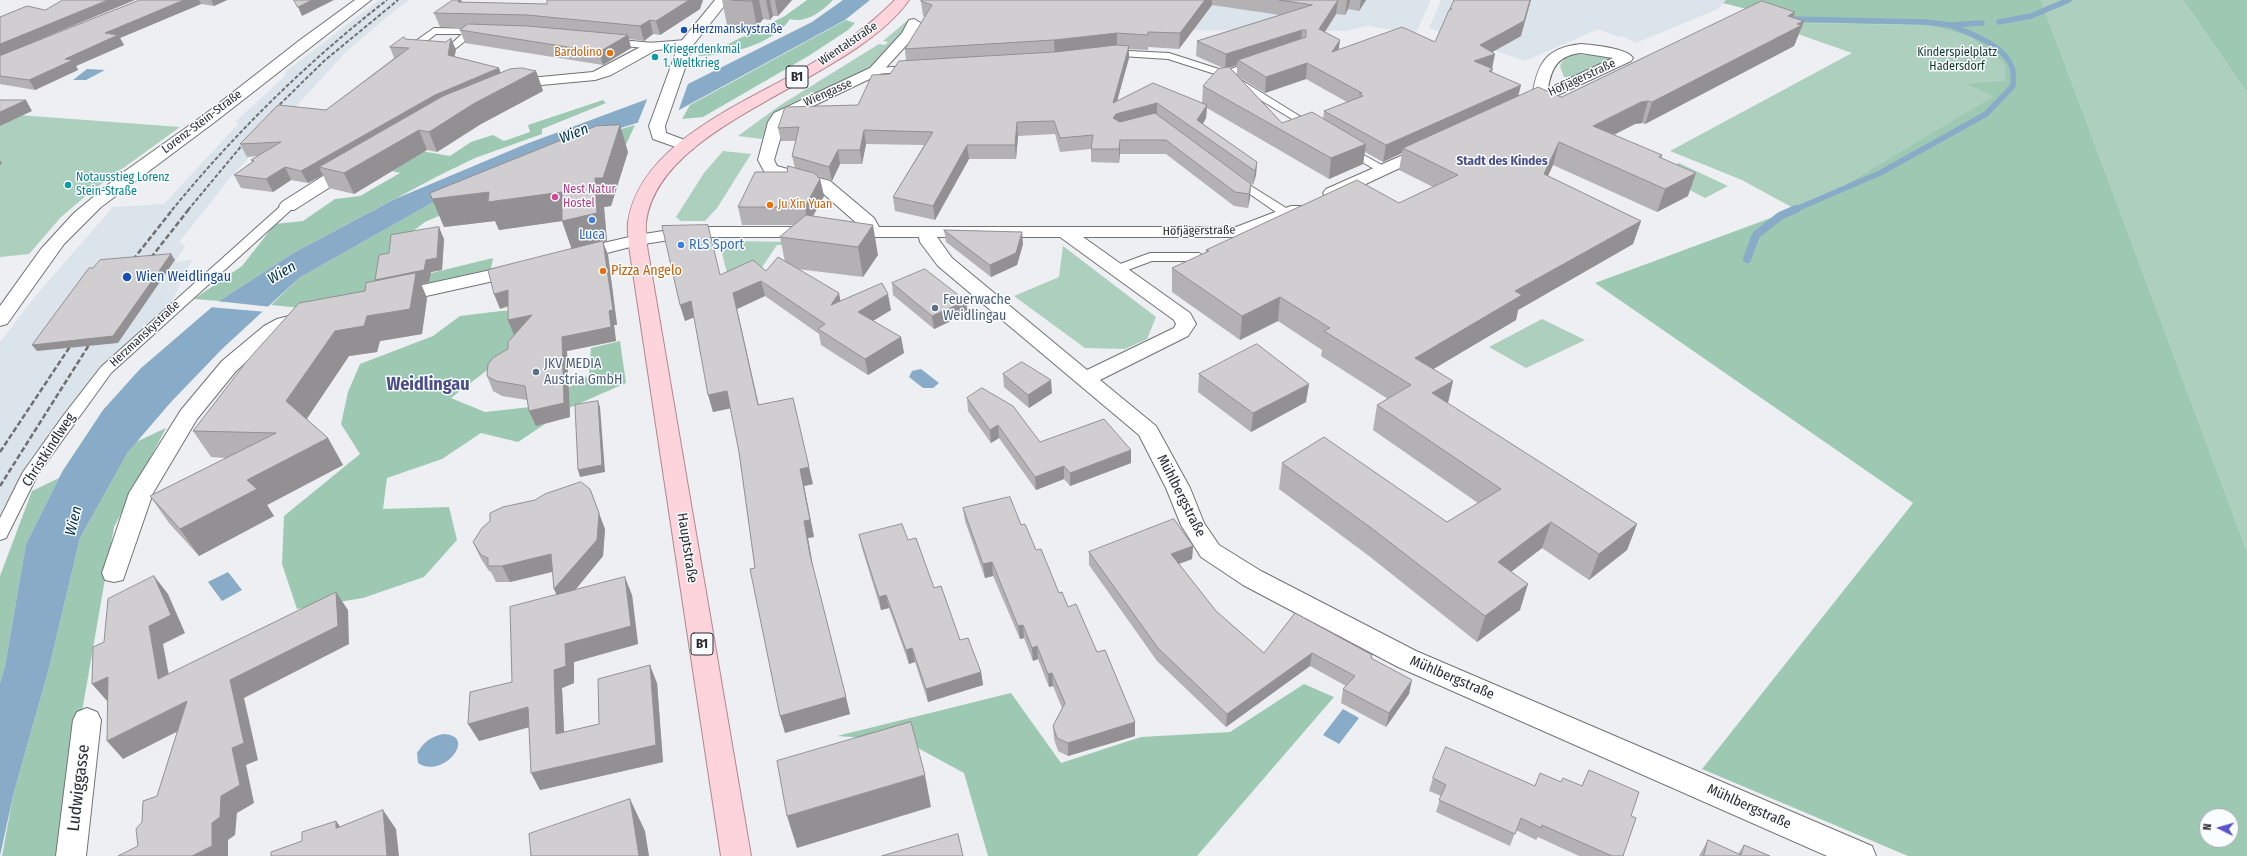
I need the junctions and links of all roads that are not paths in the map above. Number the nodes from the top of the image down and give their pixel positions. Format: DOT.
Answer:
graph roads {
  1 [pos="364,0"];
  2 [pos="722,0"];
  3 [pos="902,0"];
  4 [pos="914,23"];
  5 [pos="470,32"];
  6 [pos="494,33"];
  7 [pos="600,41"];
  8 [pos="686,44"];
  9 [pos="653,46"];
  10 [pos="1097,54"];
  11 [pos="1268,60"];
  12 [pos="922,68"];
  13 [pos="875,71"];
  14 [pos="1225,74"];
  15 [pos="492,91"];
  16 [pos="1539,98"];
  17 [pos="1511,111"];
  18 [pos="1324,134"];
  19 [pos="1337,142"];
  20 [pos="1440,144"];
  21 [pos="687,146"];
  22 [pos="362,160"];
  23 [pos="1383,170"];
  24 [pos="1226,172"];
  25 [pos="288,206"];
  26 [pos="1287,214"];
  27 [pos="1064,232"];
  28 [pos="873,233"];
  29 [pos="927,233"];
  30 [pos="638,240"];
  31 [pos="1199,257"];
  32 [pos="562,259"];
  33 [pos="532,266"];
  34 [pos="1117,270"];
  35 [pos="376,301"];
  36 [pos="323,313"];
  37 [pos="0,320"];
  38 [pos="106,370"];
  39 [pos="1087,378"];
  40 [pos="0,534"];
  41 [pos="114,573"];
  42 [pos="87,720"];
  43 [pos="71,856"];
  44 [pos="736,856"];
  45 [pos="1861,856"];
  1 -- 37 [label="street, Lorenz-Stein-Straße"];
  2 -- 8 [label="street"];
  3 -- 21 [label="main road, Wientalstraße / B1"];
  4 -- 13 [label="street, Wiengasse"];
  5 -- 5 [label="lane"];
  5 -- 6 [label="lane"];
  7 -- 9 [label="lane"];
  8 -- 9 [label="street"];
  8 -- 21 [label="street"];
  9 -- 15 [label="street"];
  10 -- 14 [label="lane"];
  11 -- 14 [label="lane"];
  12 -- 13 [label="lane"];
  13 -- 28 [label="street, Wiengasse"];
  14 -- 18 [label="lane"];
  16 -- 16 [label="street, Hofjägerstraße"];
  16 -- 17 [label="street, Hofjägerstraße"];
  19 -- 23 [label="lane"];
  20 -- 23 [label="street, Hofjägerstraße"];
  21 -- 30 [label="main road, B1"];
  22 -- 25 [label="street, Herzmanskystraße"];
  23 -- 26 [label="street, Hofjägerstraße"];
  24 -- 26 [label="lane"];
  25 -- 38 [label="lane, Herzmanskystraße"];
  26 -- 27 [label="street, Hofjägerstraße"];
  27 -- 29 [label="street, Hofjägerstraße"];
  27 -- 34 [label="street"];
  28 -- 29 [label="street"];
  28 -- 30 [label="street"];
  29 -- 39 [label="street, Mühlbergstraße"];
  30 -- 32 [label="street"];
  30 -- 44 [label="main road, Hauptstraße / B1"];
  31 -- 34 [label="lane"];
  33 -- 35 [label="street"];
  34 -- 39 [label="street"];
  36 -- 41 [label="street"];
  38 -- 40 [label="lane, Christkindlweg"];
  39 -- 45 [label="street, Mühlbergstraße"];
  42 -- 43 [label="street, Ludwiggasse"];
}
